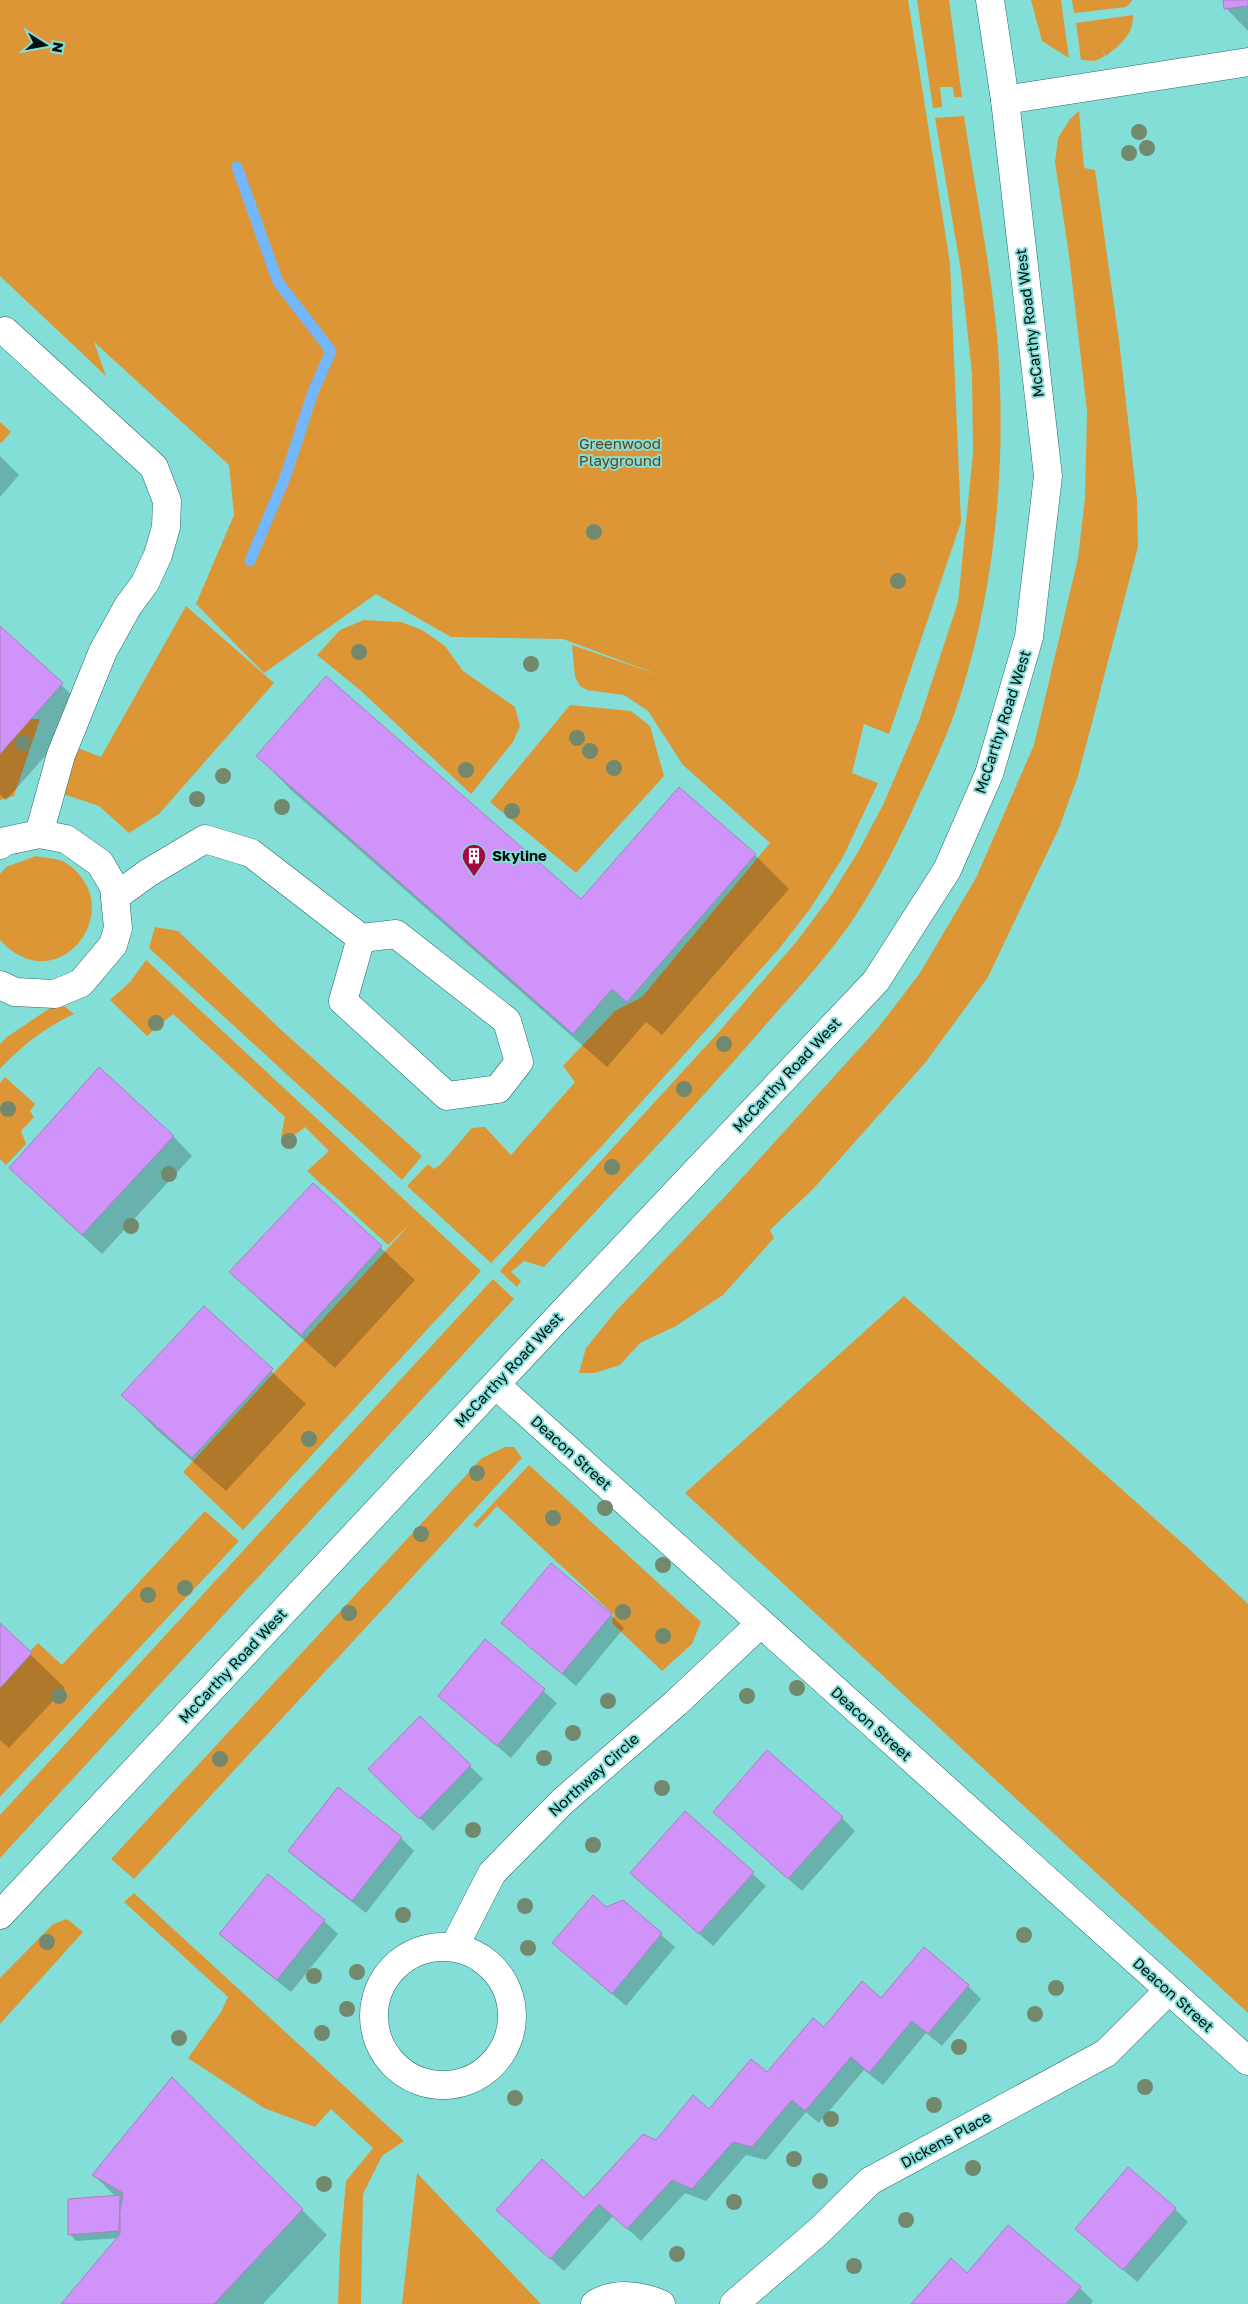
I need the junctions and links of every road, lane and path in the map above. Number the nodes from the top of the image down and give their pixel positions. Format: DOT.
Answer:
graph roads {
  1 [pos="990,0"];
  2 [pos="1248,62"];
  3 [pos="1004,100"];
  4 [pos="5,331"];
  5 [pos="39,834"];
  6 [pos="0,845"];
  7 [pos="115,897"];
  8 [pos="361,938"];
  9 [pos="0,985"];
  10 [pos="496,1385"];
  11 [pos="760,1624"];
  12 [pos="0,1915"];
  13 [pos="454,1947"];
  14 [pos="1168,1992"];
  15 [pos="1248,2061"];
  16 [pos="595,2304"];
  17 [pos="661,2304"];
  18 [pos="734,2304"];
  1 -- 3 [label="street, McCarthy Road West"];
  2 -- 3 [label="street"];
  3 -- 10 [label="street, McCarthy Road West"];
  4 -- 5 [label="street"];
  5 -- 6 [label="street"];
  5 -- 7 [label="street"];
  7 -- 8 [label="street"];
  7 -- 9 [label="street"];
  8 -- 8 [label="street"];
  10 -- 11 [label="street, Deacon Street"];
  10 -- 12 [label="street, McCarthy Road West"];
  11 -- 13 [label="street, Northway Circle"];
  11 -- 14 [label="street, Deacon Street"];
  13 -- 13 [label="street"];
  14 -- 15 [label="street, Deacon Street"];
  14 -- 18 [label="street, Dickens Place"];
  16 -- 17 [label="street"];
}
